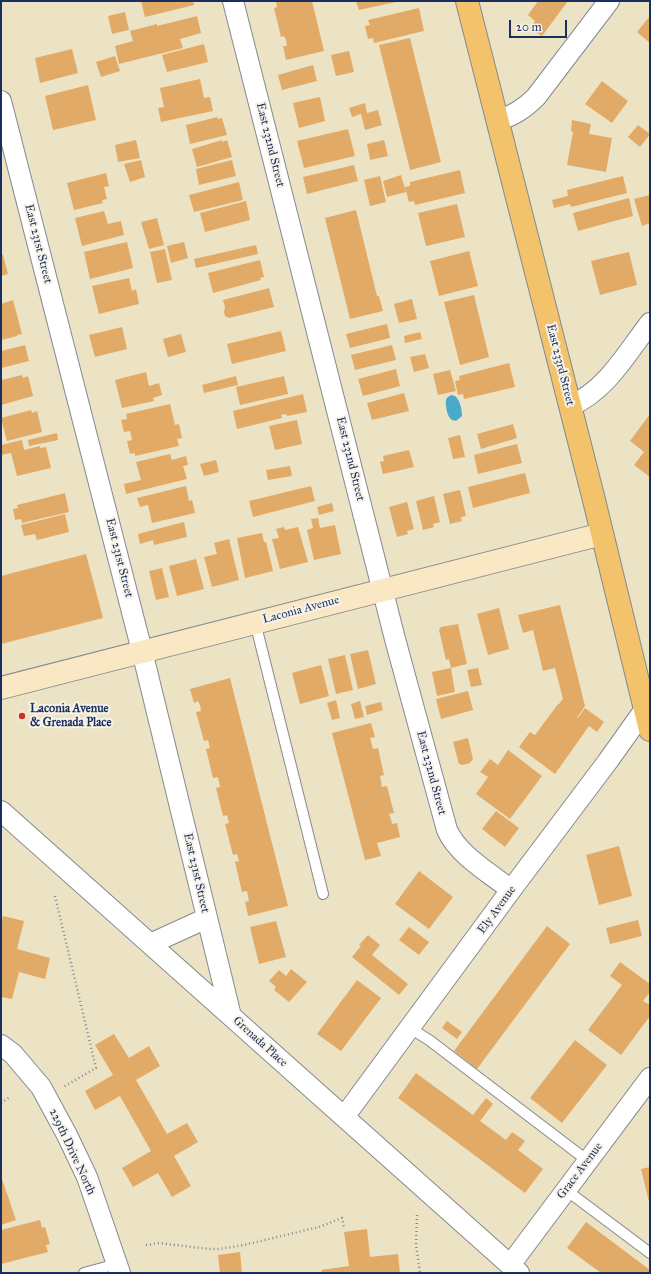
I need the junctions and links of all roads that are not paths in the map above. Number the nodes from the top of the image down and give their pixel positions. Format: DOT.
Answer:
graph roads {
  1 [pos="233,1"];
  2 [pos="467,1"];
  3 [pos="609,1"];
  4 [pos="1,101"];
  5 [pos="498,121"];
  6 [pos="650,323"];
  7 [pos="570,406"];
  8 [pos="602,534"];
  9 [pos="384,589"];
  10 [pos="255,622"];
  11 [pos="142,650"];
  12 [pos="1,688"];
  13 [pos="649,713"];
  14 [pos="1,811"];
  15 [pos="511,890"];
  16 [pos="323,894"];
  17 [pos="207,918"];
  18 [pos="150,944"];
  19 [pos="231,1016"];
  20 [pos="410,1028"];
  21 [pos="1,1044"];
  22 [pos="650,1078"];
  23 [pos="344,1117"];
  24 [pos="588,1161"];
  25 [pos="566,1190"];
  26 [pos="650,1253"];
  27 [pos="118,1268"];
  28 [pos="515,1269"];
  29 [pos="84,1273"];
  1 -- 9 [label="street, East 232nd Street"];
  2 -- 5 [label="main road, East 233rd Street"];
  3 -- 5 [label="street"];
  4 -- 11 [label="street, East 231st Street"];
  5 -- 7 [label="main road, East 233rd Street"];
  6 -- 7 [label="street"];
  7 -- 8 [label="main road, East 233rd Street"];
  8 -- 9 [label="street, Laconia Avenue"];
  8 -- 13 [label="main road, East 233rd Street"];
  9 -- 10 [label="street, Laconia Avenue"];
  9 -- 15 [label="street, East 232nd Street"];
  10 -- 11 [label="street, Laconia Avenue"];
  10 -- 16 [label="lane"];
  11 -- 12 [label="street, Laconia Avenue"];
  11 -- 17 [label="street, East 231st Street"];
  13 -- 15 [label="street, Ely Avenue"];
  14 -- 18 [label="street, Grenada Place"];
  15 -- 20 [label="street, Ely Avenue"];
  17 -- 18 [label="street"];
  17 -- 19 [label="street, East 231st Street"];
  18 -- 19 [label="street, Grenada Place"];
  19 -- 23 [label="street, Grenada Place"];
  20 -- 23 [label="street, Ely Avenue"];
  20 -- 24 [label="lane"];
  21 -- 27 [label="street, 229th Drive North"];
  22 -- 24 [label="street, Grace Avenue"];
  23 -- 28 [label="street, Grenada Place"];
  24 -- 25 [label="street, Grace Avenue"];
  25 -- 26 [label="lane"];
  25 -- 28 [label="street, Grace Avenue"];
  27 -- 29 [label="lane"];
}
